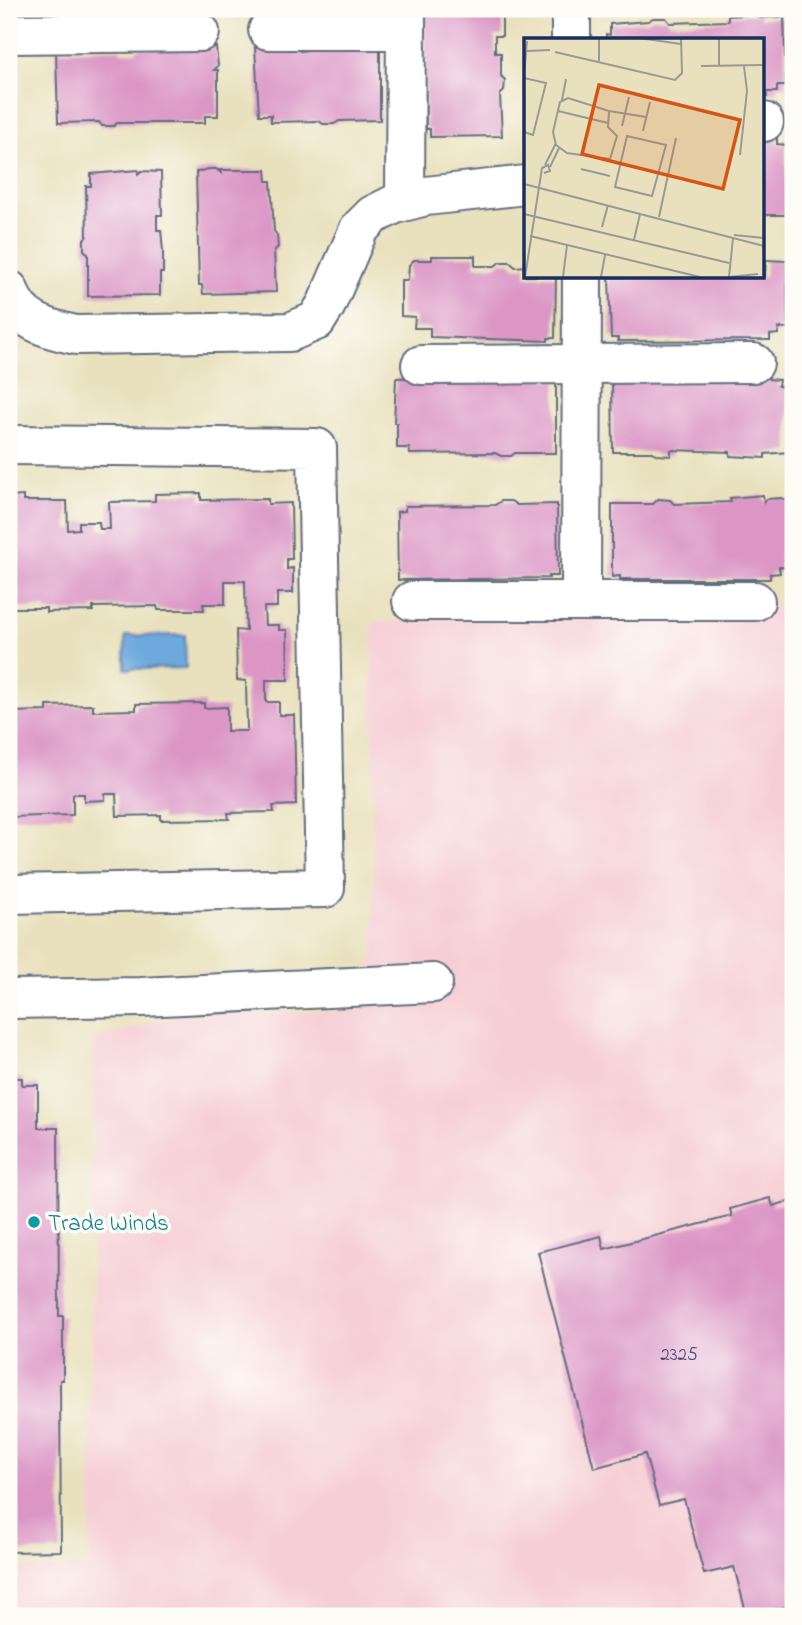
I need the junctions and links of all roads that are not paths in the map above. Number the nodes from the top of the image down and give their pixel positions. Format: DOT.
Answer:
graph roads {
  1 [pos="571,9"];
  2 [pos="406,19"];
  3 [pos="268,30"];
  4 [pos="200,32"];
  5 [pos="9,34"];
  6 [pos="571,38"];
  7 [pos="524,185"];
  8 [pos="405,201"];
  9 [pos="582,278"];
  10 [pos="9,290"];
  11 [pos="754,363"];
  12 [pos="581,364"];
  13 [pos="421,365"];
  14 [pos="9,445"];
  15 [pos="412,601"];
  16 [pos="581,601"];
  17 [pos="755,601"];
  18 [pos="9,894"];
  19 [pos="433,983"];
  20 [pos="9,999"];
  1 -- 6 [label="lane"];
  2 -- 3 [label="lane"];
  2 -- 8 [label="lane"];
  4 -- 5 [label="lane"];
  7 -- 8 [label="lane"];
  8 -- 10 [label="lane"];
  9 -- 12 [label="lane"];
  11 -- 12 [label="lane"];
  12 -- 13 [label="lane"];
  12 -- 16 [label="lane"];
  14 -- 18 [label="lane"];
  15 -- 16 [label="lane"];
  16 -- 17 [label="lane"];
  19 -- 20 [label="lane"];
}
